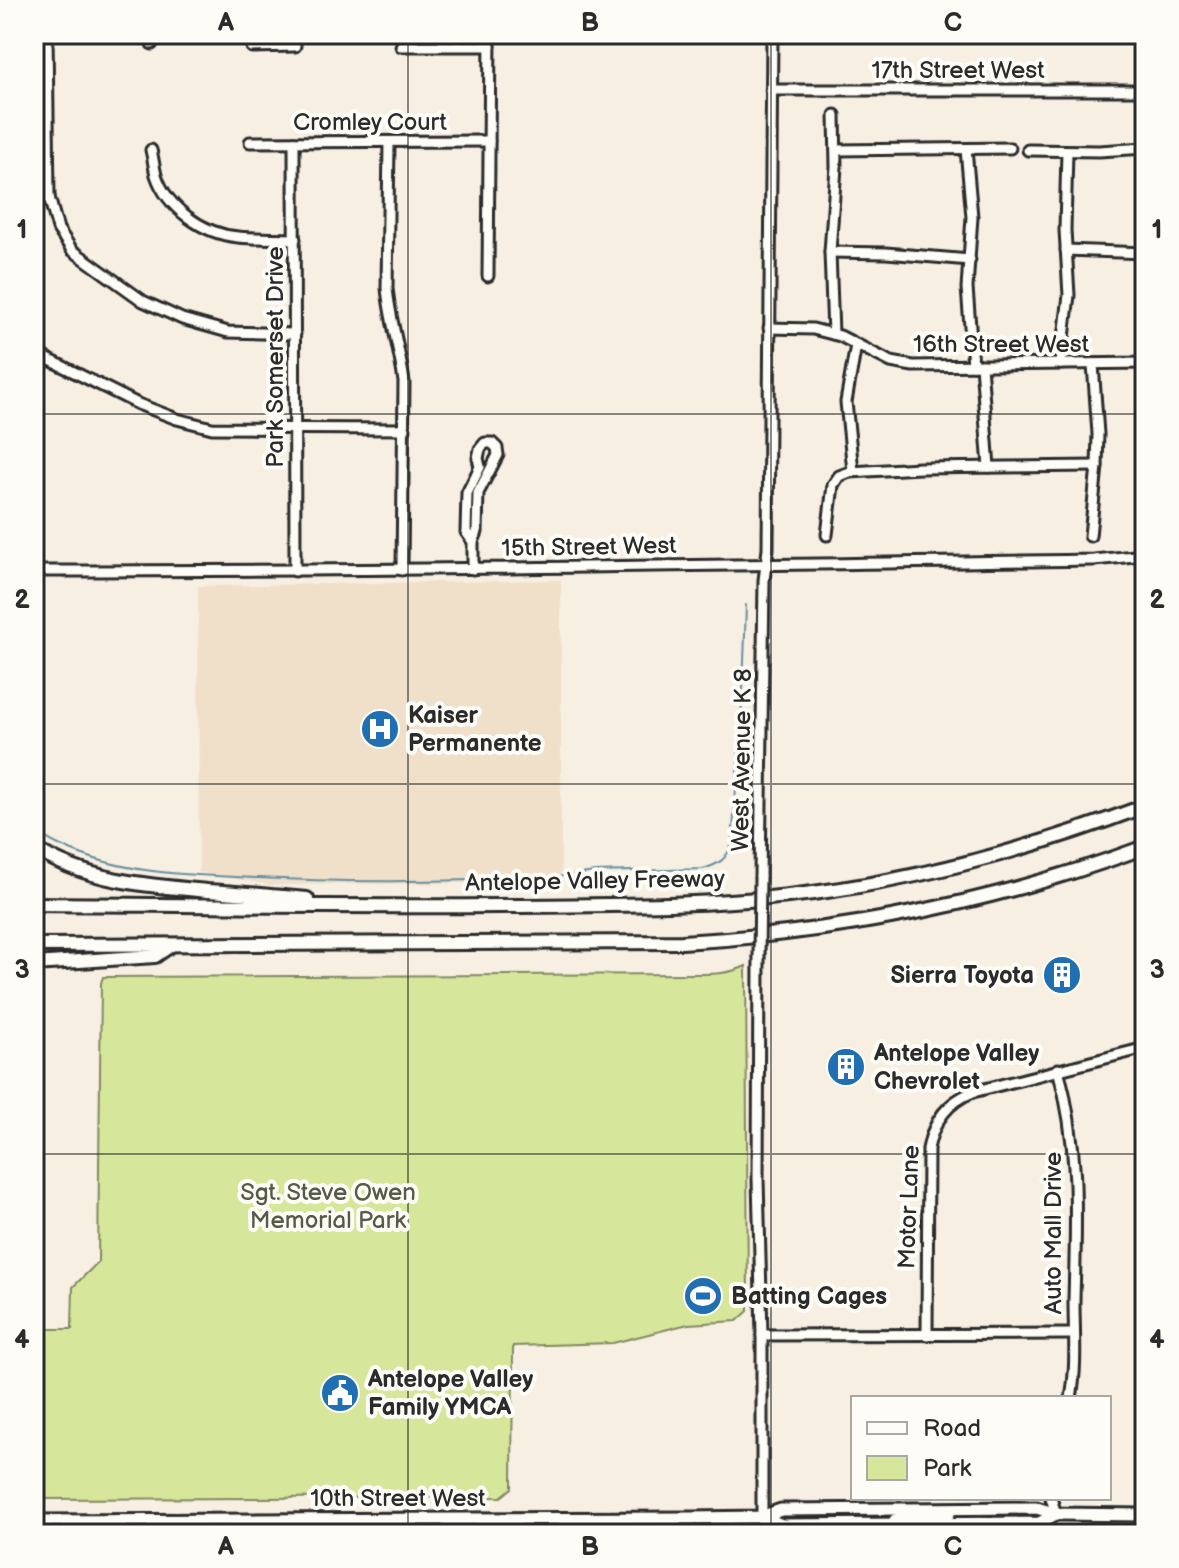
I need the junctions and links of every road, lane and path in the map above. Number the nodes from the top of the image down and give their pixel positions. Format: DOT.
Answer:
graph roads {
  1 [pos="47,34"];
  2 [pos="295,34"];
  3 [pos="490,34"];
  4 [pos="601,34"];
  5 [pos="659,34"];
  6 [pos="772,34"];
  7 [pos="401,46"];
  8 [pos="490,46"];
  9 [pos="252,47"];
  10 [pos="771,90"];
  11 [pos="1145,90"];
  12 [pos="47,93"];
  13 [pos="34,94"];
  14 [pos="835,115"];
  15 [pos="489,141"];
  16 [pos="250,142"];
  17 [pos="294,142"];
  18 [pos="389,142"];
  19 [pos="1010,148"];
  20 [pos="1145,148"];
  21 [pos="966,149"];
  22 [pos="151,150"];
  23 [pos="836,150"];
  24 [pos="1028,150"];
  25 [pos="1067,151"];
  26 [pos="49,197"];
  27 [pos="34,200"];
  28 [pos="295,239"];
  29 [pos="1066,250"];
  30 [pos="830,252"];
  31 [pos="1145,253"];
  32 [pos="970,260"];
  33 [pos="488,276"];
  34 [pos="769,328"];
  35 [pos="295,334"];
  36 [pos="833,334"];
  37 [pos="856,345"];
  38 [pos="34,352"];
  39 [pos="1145,363"];
  40 [pos="1061,364"];
  41 [pos="1093,364"];
  42 [pos="977,365"];
  43 [pos="405,429"];
  44 [pos="295,430"];
  45 [pos="1097,466"];
  46 [pos="480,467"];
  47 [pos="989,467"];
  48 [pos="491,470"];
  49 [pos="853,471"];
  50 [pos="827,535"];
  51 [pos="1090,536"];
  52 [pos="473,542"];
  53 [pos="1145,555"];
  54 [pos="766,565"];
  55 [pos="473,569"];
  56 [pos="402,570"];
  57 [pos="34,571"];
  58 [pos="295,571"];
  59 [pos="1145,806"];
  60 [pos="1145,847"];
  61 [pos="34,848"];
  62 [pos="34,904"];
  63 [pos="344,907"];
  64 [pos="172,944"];
  65 [pos="34,945"];
  66 [pos="34,964"];
  67 [pos="1145,1048"];
  68 [pos="1058,1069"];
  69 [pos="1074,1334"];
  70 [pos="762,1335"];
  71 [pos="927,1335"];
  72 [pos="1071,1396"];
  73 [pos="1052,1500"];
  74 [pos="1060,1500"];
  75 [pos="889,1508"];
  76 [pos="964,1508"];
  77 [pos="1056,1514"];
  78 [pos="1145,1515"];
  79 [pos="761,1517"];
  80 [pos="34,1521"];
  81 [pos="889,1524"];
  82 [pos="817,1525"];
  83 [pos="762,1534"];
  1 -- 12 [label="street"];
  2 -- 9 [label="street"];
  3 -- 8 [label="street"];
  4 -- 5 [label="street"];
  6 -- 10 [label="street, West Avenue K 8"];
  7 -- 8 [label="street"];
  8 -- 15 [label="street"];
  10 -- 11 [label="street, 17th Street West"];
  10 -- 34 [label="street, West Avenue K 8"];
  12 -- 13 [label="street"];
  12 -- 26 [label="street"];
  14 -- 23 [label="street"];
  15 -- 18 [label="street, Cromley Court"];
  15 -- 33 [label="street"];
  16 -- 17 [label="street, Cromley Court"];
  17 -- 18 [label="street, Cromley Court"];
  17 -- 28 [label="street, Park Somerset Drive"];
  18 -- 43 [label="street"];
  19 -- 21 [label="street"];
  20 -- 25 [label="street"];
  21 -- 23 [label="street"];
  21 -- 32 [label="street"];
  22 -- 28 [label="street"];
  23 -- 30 [label="street"];
  24 -- 25 [label="street"];
  25 -- 29 [label="street"];
  26 -- 27 [label="street"];
  26 -- 35 [label="street"];
  28 -- 35 [label="street, Park Somerset Drive"];
  29 -- 31 [label="street"];
  29 -- 40 [label="street"];
  30 -- 32 [label="street"];
  30 -- 36 [label="street"];
  32 -- 42 [label="street"];
  34 -- 36 [label="street, 16th Street West"];
  34 -- 54 [label="street, West Avenue K 8"];
  35 -- 44 [label="street, Park Somerset Drive"];
  36 -- 37 [label="street, 16th Street West"];
  37 -- 42 [label="street, 16th Street West"];
  37 -- 49 [label="street"];
  38 -- 44 [label="street"];
  39 -- 41 [label="street, 16th Street West"];
  40 -- 41 [label="street, 16th Street West"];
  40 -- 42 [label="street, 16th Street West"];
  41 -- 45 [label="street"];
  42 -- 47 [label="street"];
  43 -- 44 [label="street"];
  43 -- 56 [label="street"];
  44 -- 58 [label="street, Park Somerset Drive"];
  45 -- 47 [label="street"];
  45 -- 51 [label="street"];
  46 -- 48 [label="street"];
  46 -- 48 [label="street"];
  46 -- 52 [label="street"];
  47 -- 49 [label="street"];
  48 -- 52 [label="street"];
  49 -- 50 [label="street"];
  52 -- 55 [label="street"];
  53 -- 54 [label="street, 15th Street West"];
  54 -- 55 [label="street, 15th Street West"];
  54 -- 70 [label="street, West Avenue K 8, bridge"];
  55 -- 56 [label="street, 15th Street West"];
  56 -- 58 [label="street, 15th Street West"];
  57 -- 58 [label="street, 15th Street West"];
  59 -- 63 [label="highway, Antelope Valley Freeway"];
  60 -- 64 [label="highway"];
  61 -- 63 [label="highway"];
  62 -- 63 [label="highway, Antelope Valley Freeway"];
  64 -- 65 [label="highway"];
  64 -- 66 [label="highway"];
  67 -- 68 [label="street, Motor Lane"];
  68 -- 69 [label="street, Auto Mall Drive"];
  68 -- 71 [label="street, Motor Lane"];
  69 -- 71 [label="street"];
  69 -- 72 [label="street, Auto Mall Drive"];
  70 -- 71 [label="street"];
  70 -- 79 [label="street, West Avenue K 8"];
  73 -- 77 [label="street"];
  74 -- 77 [label="street"];
  75 -- 76 [label="main road, 10th Street West"];
  75 -- 79 [label="main road, 10th Street West"];
  75 -- 82 [label="main road"];
  76 -- 77 [label="main road, 10th Street West"];
  76 -- 81 [label="main road"];
  77 -- 78 [label="main road, 10th Street West"];
  77 -- 81 [label="main road, 10th Street West"];
  79 -- 80 [label="main road, 10th Street West"];
  79 -- 82 [label="main road, 10th Street West"];
  79 -- 83 [label="street, West Avenue K 8"];
  81 -- 82 [label="main road, 10th Street West"];
}
